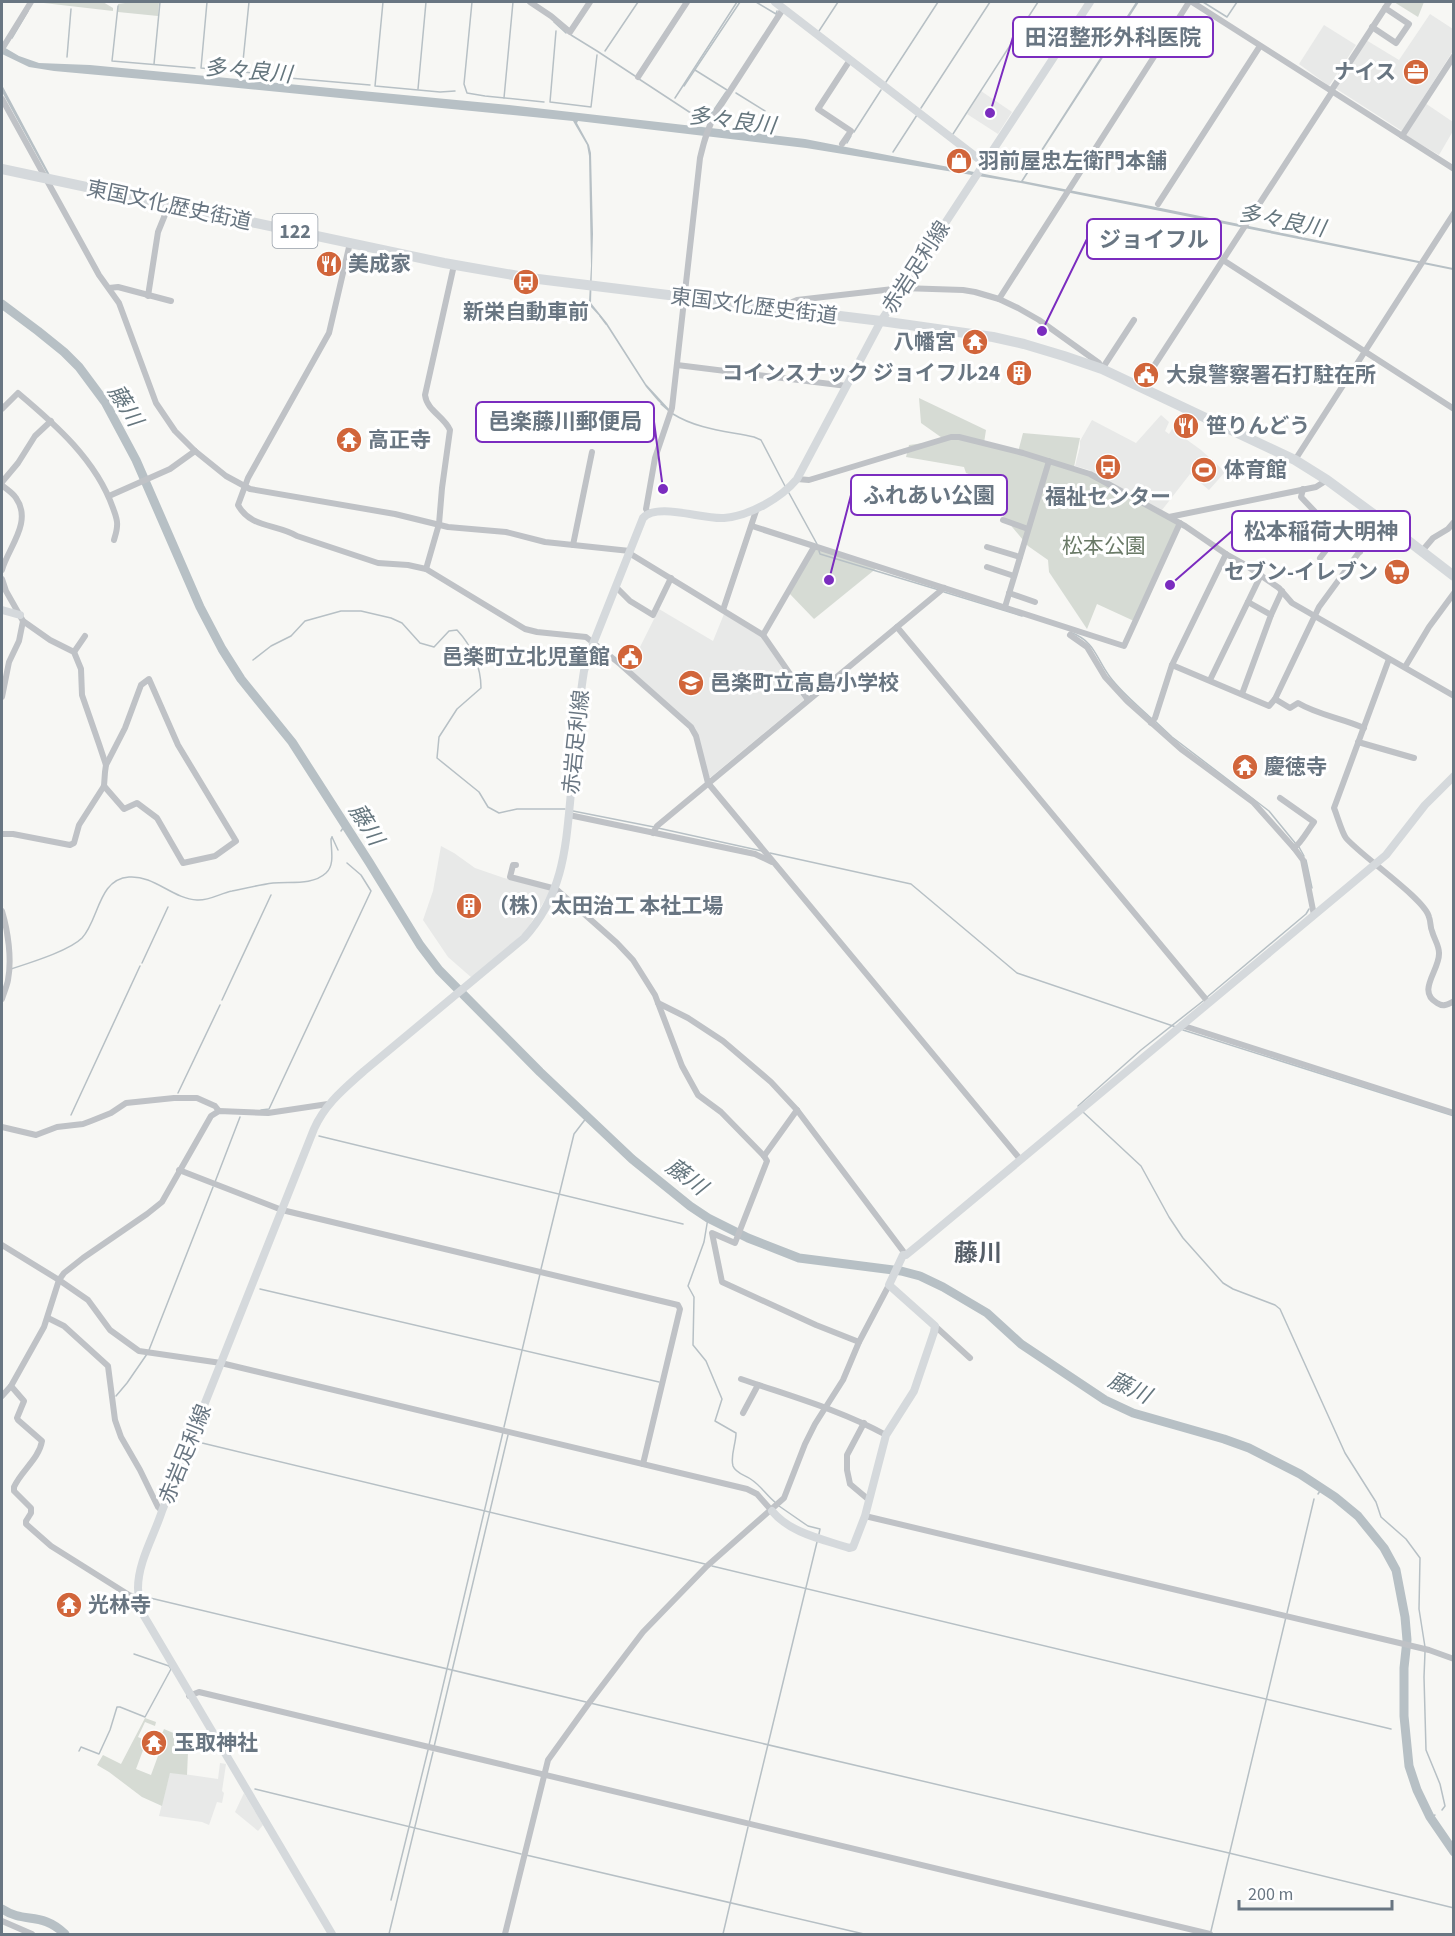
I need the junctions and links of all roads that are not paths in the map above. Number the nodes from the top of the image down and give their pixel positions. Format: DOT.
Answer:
graph roads {
  1 [pos="31,2"];
  2 [pos="530,2"];
  3 [pos="590,2"];
  4 [pos="687,2"];
  5 [pos="775,2"];
  6 [pos="1090,2"];
  7 [pos="1191,2"];
  8 [pos="1387,5"];
  9 [pos="783,9"];
  10 [pos="1372,27"];
  11 [pos="3,46"];
  12 [pos="1260,46"];
  13 [pos="1454,56"];
  14 [pos="850,60"];
  15 [pos="638,77"];
  16 [pos="1331,91"];
  17 [pos="2,99"];
  18 [pos="1402,136"];
  19 [pos="842,144"];
  20 [pos="984,163"];
  21 [pos="2,169"];
  22 [pos="1454,169"];
  23 [pos="45,179"];
  24 [pos="1158,204"];
  25 [pos="169,205"];
  26 [pos="1454,213"];
  27 [pos="350,243"];
  28 [pos="1223,260"];
  29 [pos="454,265"];
  30 [pos="105,286"];
  31 [pos="902,288"];
  32 [pos="148,296"];
  33 [pos="685,298"];
  34 [pos="999,298"];
  35 [pos="171,301"];
  36 [pos="789,310"];
  37 [pos="1134,320"];
  38 [pos="881,321"];
  39 [pos="1365,351"];
  40 [pos="677,365"];
  41 [pos="1102,369"];
  42 [pos="847,386"];
  43 [pos="1141,386"];
  44 [pos="2,409"];
  45 [pos="1454,409"];
  46 [pos="51,421"];
  47 [pos="195,451"];
  48 [pos="592,452"];
  49 [pos="1295,460"];
  50 [pos="1049,461"];
  51 [pos="797,479"];
  52 [pos="1328,480"];
  53 [pos="2,483"];
  54 [pos="244,487"];
  55 [pos="1303,489"];
  56 [pos="109,496"];
  57 [pos="757,508"];
  58 [pos="648,513"];
  59 [pos="1168,517"];
  60 [pos="1003,520"];
  61 [pos="1380,520"];
  62 [pos="1454,522"];
  63 [pos="1180,523"];
  64 [pos="439,524"];
  65 [pos="752,526"];
  66 [pos="1028,529"];
  67 [pos="1302,532"];
  68 [pos="114,540"];
  69 [pos="573,545"];
  70 [pos="814,547"];
  71 [pos="987,548"];
  72 [pos="1422,551"];
  73 [pos="630,552"];
  74 [pos="1360,552"];
  75 [pos="1226,554"];
  76 [pos="1020,557"];
  77 [pos="1320,558"];
  78 [pos="987,567"];
  79 [pos="426,569"];
  80 [pos="2,570"];
  81 [pos="1014,576"];
  82 [pos="1261,576"];
  83 [pos="1454,576"];
  84 [pos="671,578"];
  85 [pos="2,579"];
  86 [pos="616,587"];
  87 [pos="944,588"];
  88 [pos="1282,591"];
  89 [pos="1009,593"];
  90 [pos="1454,593"];
  91 [pos="1035,602"];
  92 [pos="1248,602"];
  93 [pos="1005,607"];
  94 [pos="2,610"];
  95 [pos="723,610"];
  96 [pos="1271,615"];
  97 [pos="1315,615"];
  98 [pos="22,618"];
  99 [pos="897,627"];
  100 [pos="763,635"];
  101 [pos="1070,635"];
  102 [pos="85,636"];
  103 [pos="594,642"];
  104 [pos="74,652"];
  105 [pos="1389,659"];
  106 [pos="1172,665"];
  107 [pos="1405,667"];
  108 [pos="1210,680"];
  109 [pos="1242,694"];
  110 [pos="1454,696"];
  111 [pos="2,697"];
  112 [pos="1275,699"];
  113 [pos="808,700"];
  114 [pos="1151,723"];
  115 [pos="1364,728"];
  116 [pos="1358,742"];
  117 [pos="1414,758"];
  118 [pos="106,765"];
  119 [pos="1454,776"];
  120 [pos="708,783"];
  121 [pos="104,786"];
  122 [pos="1280,798"];
  123 [pos="569,811"];
  124 [pos="653,833"];
  125 [pos="2,834"];
  126 [pos="1294,848"];
  127 [pos="771,860"];
  128 [pos="516,865"];
  129 [pos="1376,865"];
  130 [pos="556,889"];
  131 [pos="2,911"];
  132 [pos="1314,915"];
  133 [pos="2,999"];
  134 [pos="1454,1001"];
  135 [pos="658,1003"];
  136 [pos="1209,1003"];
  137 [pos="1181,1026"];
  138 [pos="328,1104"];
  139 [pos="797,1110"];
  140 [pos="219,1111"];
  141 [pos="1454,1113"];
  142 [pos="2,1127"];
  143 [pos="764,1156"];
  144 [pos="1020,1159"];
  145 [pos="179,1170"];
  146 [pos="282,1210"];
  147 [pos="2,1245"];
  148 [pos="906,1255"];
  149 [pos="59,1280"];
  150 [pos="890,1285"];
  151 [pos="48,1318"];
  152 [pos="935,1326"];
  153 [pos="859,1342"];
  154 [pos="970,1358"];
  155 [pos="221,1363"];
  156 [pos="741,1379"];
  157 [pos="758,1385"];
  158 [pos="11,1386"];
  159 [pos="2,1396"];
  160 [pos="826,1408"];
  161 [pos="742,1413"];
  162 [pos="864,1423"];
  163 [pos="886,1435"];
  164 [pos="643,1464"];
  165 [pos="869,1500"];
  166 [pos="162,1511"];
  167 [pos="772,1511"];
  168 [pos="865,1516"];
  169 [pos="139,1598"];
  170 [pos="1454,1659"];
  171 [pos="189,1696"];
  172 [pos="543,1774"];
  173 [pos="2,1921"];
  174 [pos="32,1935"];
  175 [pos="332,1935"];
  176 [pos="505,1935"];
  177 [pos="1210,1935"];
  1 -- 11 [label="street"];
  2 -- 3 [label="street"];
  4 -- 15 [label="street"];
  5 -- 9 [label="main road"];
  6 -- 20 [label="main road, 赤岩足利線"];
  7 -- 12 [label="street"];
  7 -- 34 [label="street"];
  8 -- 10 [label="street"];
  8 -- 10 [label="street"];
  9 -- 14 [label="main road"];
  9 -- 33 [label="street"];
  10 -- 16 [label="street"];
  12 -- 16 [label="street"];
  12 -- 24 [label="street"];
  13 -- 18 [label="street"];
  14 -- 19 [label="street"];
  14 -- 20 [label="main road"];
  16 -- 18 [label="street"];
  16 -- 28 [label="street"];
  17 -- 23 [label="street"];
  18 -- 22 [label="street"];
  20 -- 31 [label="main road, 赤岩足利線"];
  21 -- 23 [label="highway, 東国文化歴史街道 / 122"];
  23 -- 25 [label="highway, 東国文化歴史街道 / 122"];
  23 -- 30 [label="street"];
  25 -- 27 [label="highway, 東国文化歴史街道 / 122"];
  25 -- 32 [label="street"];
  26 -- 39 [label="street"];
  27 -- 29 [label="highway, 東国文化歴史街道 / 122"];
  27 -- 54 [label="street"];
  28 -- 39 [label="street"];
  28 -- 43 [label="street"];
  29 -- 33 [label="highway, 東国文化歴史街道 / 122"];
  29 -- 64 [label="street"];
  30 -- 32 [label="street"];
  30 -- 47 [label="street"];
  31 -- 34 [label="street"];
  31 -- 36 [label="street"];
  31 -- 38 [label="main road, 赤岩足利線"];
  32 -- 35 [label="street"];
  33 -- 36 [label="highway, 東国文化歴史街道 / 122"];
  33 -- 40 [label="street"];
  34 -- 41 [label="street"];
  36 -- 38 [label="highway, 東国文化歴史街道 / 122"];
  37 -- 41 [label="street"];
  38 -- 41 [label="highway, 東国文化歴史街道 / 122"];
  38 -- 42 [label="main road, 赤岩足利線"];
  39 -- 45 [label="street"];
  39 -- 49 [label="street"];
  40 -- 42 [label="street"];
  40 -- 58 [label="street"];
  41 -- 43 [label="highway, 東国文化歴史街道 / 122"];
  42 -- 51 [label="main road, 赤岩足利線"];
  43 -- 49 [label="highway, 東国文化歴史街道 / 122"];
  44 -- 46 [label="street"];
  46 -- 53 [label="street"];
  46 -- 56 [label="street"];
  47 -- 54 [label="street"];
  47 -- 56 [label="street"];
  48 -- 69 [label="street"];
  49 -- 52 [label="highway, 東国文化歴史街道 / 122"];
  50 -- 51 [label="street"];
  50 -- 59 [label="street"];
  50 -- 66 [label="street"];
  51 -- 57 [label="main road, 赤岩足利線"];
  52 -- 55 [label="street"];
  52 -- 61 [label="highway, 東国文化歴史街道 / 122"];
  53 -- 80 [label="street"];
  54 -- 64 [label="street"];
  54 -- 79 [label="street"];
  55 -- 59 [label="street"];
  55 -- 67 [label="street"];
  56 -- 68 [label="street"];
  57 -- 58 [label="main road, 赤岩足利線"];
  57 -- 65 [label="street"];
  58 -- 73 [label="main road, 赤岩足利線"];
  59 -- 63 [label="street"];
  60 -- 66 [label="street"];
  61 -- 72 [label="highway, 東国文化歴史街道 / 122"];
  61 -- 74 [label="street"];
  62 -- 72 [label="street"];
  63 -- 75 [label="street"];
  63 -- 93 [label="street"];
  64 -- 69 [label="street"];
  64 -- 79 [label="street"];
  65 -- 70 [label="street"];
  65 -- 95 [label="street"];
  66 -- 76 [label="street"];
  69 -- 73 [label="street"];
  70 -- 87 [label="street"];
  70 -- 100 [label="street"];
  71 -- 76 [label="street"];
  72 -- 83 [label="highway, 東国文化歴史街道 / 122"];
  73 -- 84 [label="street"];
  73 -- 86 [label="main road, 赤岩足利線"];
  74 -- 77 [label="street"];
  74 -- 97 [label="street"];
  75 -- 82 [label="street"];
  75 -- 106 [label="street"];
  76 -- 81 [label="street"];
  78 -- 81 [label="street"];
  79 -- 103 [label="street"];
  81 -- 89 [label="street"];
  82 -- 88 [label="street"];
  82 -- 92 [label="street"];
  84 -- 86 [label="street"];
  84 -- 95 [label="street"];
  85 -- 98 [label="street"];
  86 -- 103 [label="main road, 赤岩足利線"];
  87 -- 93 [label="street"];
  87 -- 99 [label="street"];
  88 -- 96 [label="street"];
  88 -- 97 [label="street"];
  89 -- 91 [label="street"];
  89 -- 93 [label="street"];
  90 -- 107 [label="street"];
  92 -- 96 [label="street"];
  92 -- 108 [label="street"];
  94 -- 98 [label="main road"];
  95 -- 100 [label="street"];
  96 -- 109 [label="street"];
  97 -- 105 [label="street"];
  97 -- 112 [label="street"];
  98 -- 104 [label="street"];
  98 -- 111 [label="street"];
  99 -- 113 [label="street"];
  99 -- 136 [label="street"];
  100 -- 113 [label="street"];
  101 -- 114 [label="street"];
  102 -- 104 [label="street"];
  103 -- 120 [label="street"];
  103 -- 123 [label="main road, 赤岩足利線"];
  104 -- 118 [label="street"];
  105 -- 107 [label="street"];
  105 -- 115 [label="street"];
  106 -- 108 [label="street"];
  106 -- 114 [label="street"];
  107 -- 110 [label="street"];
  108 -- 109 [label="street"];
  109 -- 112 [label="street"];
  112 -- 115 [label="street"];
  113 -- 120 [label="street"];
  114 -- 126 [label="street"];
  115 -- 116 [label="street"];
  116 -- 117 [label="street"];
  116 -- 129 [label="street"];
  118 -- 121 [label="street"];
  118 -- 121 [label="street"];
  119 -- 129 [label="main road"];
  120 -- 124 [label="street"];
  120 -- 127 [label="street"];
  121 -- 125 [label="street"];
  122 -- 126 [label="street"];
  123 -- 124 [label="street"];
  123 -- 130 [label="main road, 赤岩足利線"];
  124 -- 127 [label="street"];
  126 -- 132 [label="street"];
  127 -- 144 [label="street"];
  128 -- 130 [label="street"];
  129 -- 132 [label="main road"];
  129 -- 134 [label="street"];
  130 -- 135 [label="street"];
  130 -- 138 [label="main road, 赤岩足利線"];
  131 -- 133 [label="street"];
  132 -- 136 [label="main road"];
  135 -- 139 [label="street"];
  135 -- 143 [label="street"];
  136 -- 137 [label="main road"];
  137 -- 141 [label="street"];
  137 -- 144 [label="main road"];
  138 -- 140 [label="street"];
  138 -- 146 [label="main road, 赤岩足利線"];
  139 -- 143 [label="street"];
  139 -- 148 [label="street"];
  140 -- 142 [label="street"];
  140 -- 145 [label="street"];
  143 -- 153 [label="street"];
  144 -- 148 [label="main road"];
  145 -- 146 [label="street"];
  145 -- 149 [label="street"];
  146 -- 155 [label="main road, 赤岩足利線"];
  146 -- 164 [label="street"];
  147 -- 149 [label="street"];
  148 -- 150 [label="main road"];
  149 -- 151 [label="street"];
  149 -- 155 [label="street"];
  150 -- 152 [label="main road"];
  150 -- 153 [label="street"];
  151 -- 158 [label="street"];
  151 -- 166 [label="street"];
  152 -- 154 [label="street"];
  152 -- 163 [label="main road"];
  153 -- 160 [label="street"];
  155 -- 164 [label="street"];
  155 -- 166 [label="main road, 赤岩足利線"];
  156 -- 157 [label="street"];
  157 -- 160 [label="street"];
  157 -- 161 [label="street"];
  158 -- 159 [label="street"];
  158 -- 169 [label="street"];
  160 -- 162 [label="street"];
  160 -- 167 [label="street"];
  162 -- 163 [label="street"];
  162 -- 165 [label="street"];
  163 -- 165 [label="main road"];
  164 -- 167 [label="street"];
  165 -- 168 [label="main road"];
  166 -- 169 [label="main road, 赤岩足利線"];
  167 -- 168 [label="main road"];
  167 -- 172 [label="street"];
  168 -- 170 [label="street"];
  169 -- 171 [label="main road, 赤岩足利線"];
  171 -- 172 [label="street"];
  171 -- 175 [label="main road, 赤岩足利線"];
  172 -- 176 [label="street"];
  172 -- 177 [label="street"];
  173 -- 174 [label="street"];
}
